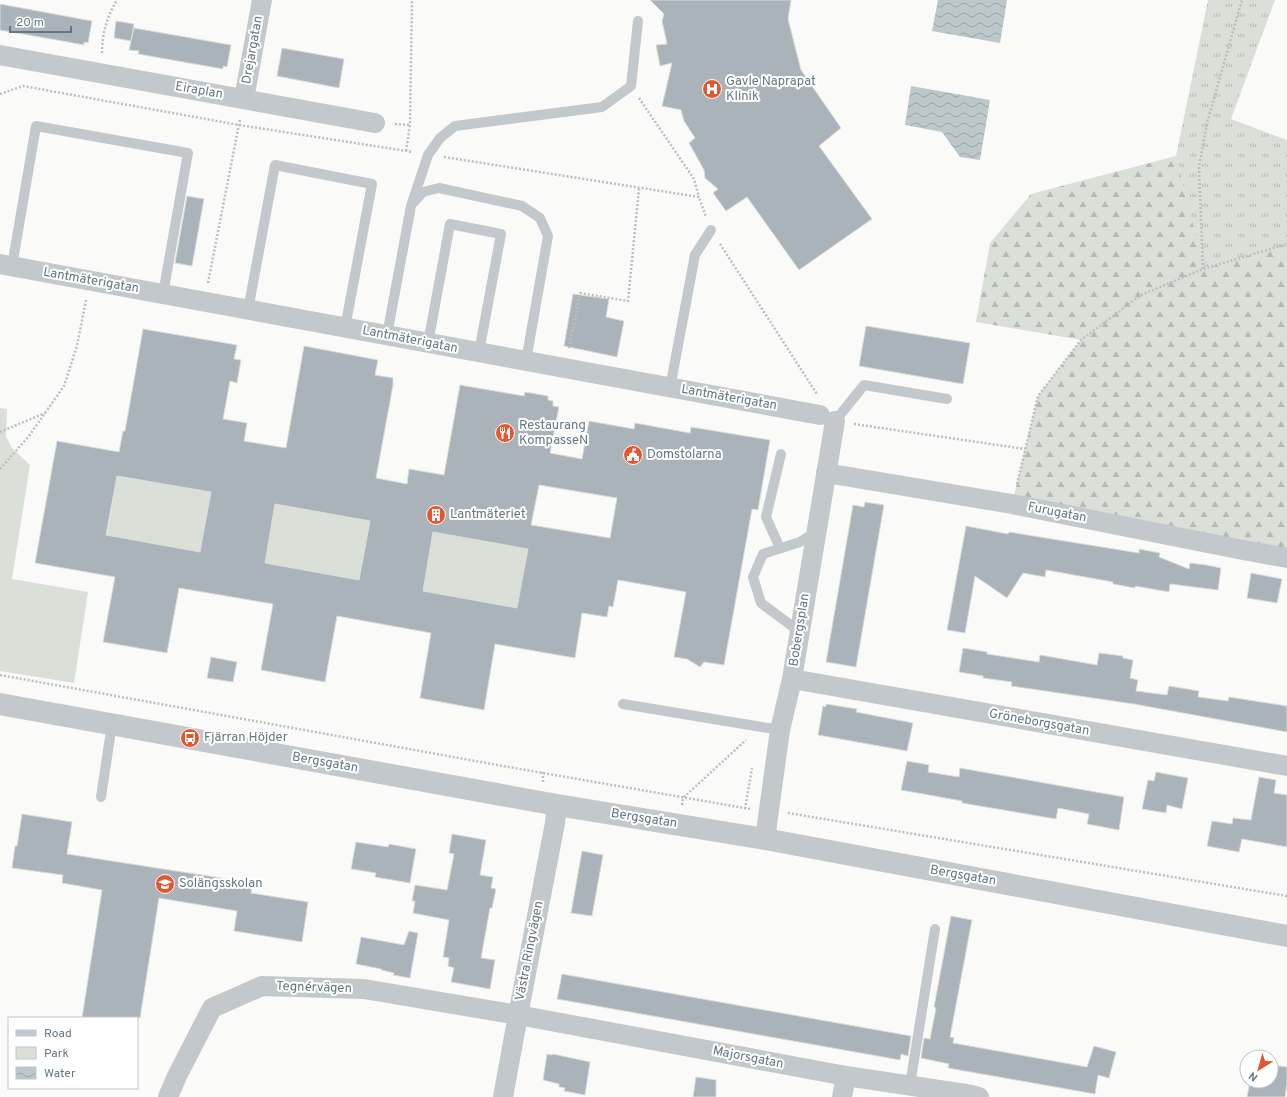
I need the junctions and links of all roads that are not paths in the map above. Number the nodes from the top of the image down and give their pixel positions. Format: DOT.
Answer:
graph roads {
  1 [pos="262,0"];
  2 [pos="638,21"];
  3 [pos="0,55"];
  4 [pos="24,60"];
  5 [pos="0,67"];
  6 [pos="244,99"];
  7 [pos="375,123"];
  8 [pos="411,206"];
  9 [pos="711,230"];
  10 [pos="6,265"];
  11 [pos="163,294"];
  12 [pos="248,310"];
  13 [pos="345,328"];
  14 [pos="387,335"];
  15 [pos="428,343"];
  16 [pos="480,352"];
  17 [pos="526,361"];
  18 [pos="670,388"];
  19 [pos="947,399"];
  20 [pos="827,418"];
  21 [pos="781,454"];
  22 [pos="826,473"];
  23 [pos="816,532"];
  24 [pos="780,548"];
  25 [pos="1287,558"];
  26 [pos="800,632"];
  27 [pos="792,679"];
  28 [pos="0,704"];
  29 [pos="623,704"];
  30 [pos="112,724"];
  31 [pos="780,730"];
  32 [pos="1287,766"];
  33 [pos="101,797"];
  34 [pos="557,805"];
  35 [pos="765,839"];
  36 [pos="935,929"];
  37 [pos="1287,936"];
  38 [pos="518,1015"];
  39 [pos="846,1076"];
  40 [pos="910,1085"];
  41 [pos="168,1097"];
  42 [pos="503,1097"];
  43 [pos="842,1097"];
  44 [pos="979,1097"];
  1 -- 6 [label="street, Drejargatan"];
  2 -- 8 [label="lane"];
  3 -- 4 [label="street, Eiraplan"];
  4 -- 5 [label="street, Eiraplan"];
  4 -- 6 [label="street, Eiraplan"];
  6 -- 7 [label="street, Eiraplan"];
  8 -- 14 [label="lane"];
  8 -- 17 [label="lane"];
  9 -- 18 [label="lane"];
  10 -- 11 [label="street, Lantmäterigatan"];
  10 -- 11 [label="lane"];
  11 -- 12 [label="street, Lantmäterigatan"];
  12 -- 13 [label="street, Lantmäterigatan"];
  12 -- 13 [label="lane"];
  13 -- 14 [label="street, Lantmäterigatan"];
  14 -- 15 [label="street, Lantmäterigatan"];
  15 -- 16 [label="street, Lantmäterigatan"];
  15 -- 16 [label="lane"];
  16 -- 17 [label="street, Lantmäterigatan"];
  17 -- 18 [label="street, Lantmäterigatan"];
  18 -- 20 [label="street, Lantmäterigatan"];
  19 -- 20 [label="lane"];
  20 -- 22 [label="street, Bobergsplan"];
  21 -- 24 [label="lane"];
  22 -- 23 [label="street, Bobergsplan"];
  22 -- 25 [label="street, Furugatan"];
  23 -- 24 [label="lane"];
  23 -- 26 [label="street, Bobergsplan"];
  24 -- 26 [label="lane"];
  26 -- 27 [label="street, Bobergsplan"];
  27 -- 31 [label="street, Bobergsplan"];
  27 -- 32 [label="street, Gröneborgsgatan"];
  28 -- 30 [label="street, Bergsgatan"];
  29 -- 31 [label="lane"];
  30 -- 33 [label="lane"];
  30 -- 34 [label="street, Bergsgatan"];
  31 -- 35 [label="street, Bobergsplan"];
  34 -- 35 [label="street, Bergsgatan"];
  34 -- 38 [label="street, Västra Ringvägen"];
  35 -- 37 [label="street, Bergsgatan"];
  36 -- 40 [label="lane"];
  38 -- 39 [label="street, Majorsgatan"];
  38 -- 41 [label="street, Tegnérvägen"];
  38 -- 42 [label="street, Västra Ringvägen"];
  39 -- 40 [label="street, Majorsgatan"];
  39 -- 43 [label="street"];
  40 -- 44 [label="street, Majorsgatan"];
}
